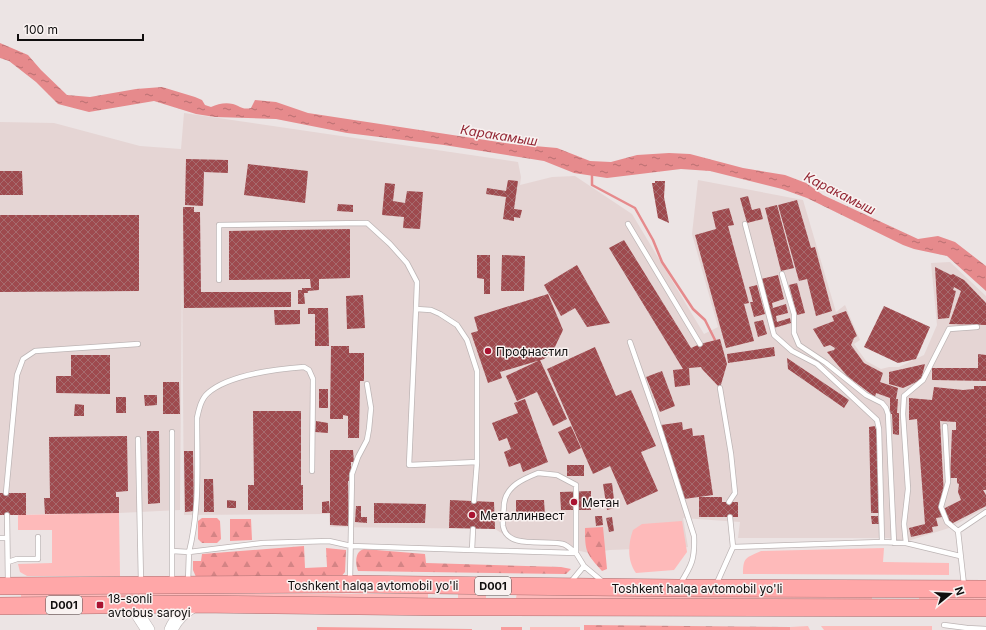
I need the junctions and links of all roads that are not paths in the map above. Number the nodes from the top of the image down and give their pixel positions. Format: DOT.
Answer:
graph roads {
  1 [pos="628,224"];
  2 [pos="746,224"];
  3 [pos="782,274"];
  4 [pos="220,280"];
  5 [pos="416,309"];
  6 [pos="978,328"];
  7 [pos="630,342"];
  8 [pos="138,344"];
  9 [pos="700,344"];
  10 [pos="367,384"];
  11 [pos="720,388"];
  12 [pos="945,426"];
  13 [pos="172,432"];
  14 [pos="138,439"];
  15 [pos="477,462"];
  16 [pos="312,471"];
  17 [pos="6,493"];
  18 [pos="474,501"];
  19 [pos="729,502"];
  20 [pos="986,512"];
  21 [pos="7,515"];
  22 [pos="730,517"];
  23 [pos="473,528"];
  24 [pos="958,531"];
  25 [pos="38,537"];
  26 [pos="0,538"];
  27 [pos="7,538"];
  28 [pos="882,542"];
  29 [pos="894,543"];
  30 [pos="906,543"];
  31 [pos="351,546"];
  32 [pos="733,547"];
  33 [pos="472,550"];
  34 [pos="172,552"];
  35 [pos="189,552"];
  36 [pos="576,553"];
  37 [pos="960,556"];
  38 [pos="8,562"];
  39 [pos="584,566"];
  40 [pos="350,584"];
  41 [pos="141,585"];
  42 [pos="180,585"];
  43 [pos="445,585"];
  44 [pos="4,586"];
  45 [pos="505,586"];
  46 [pos="567,586"];
  47 [pos="611,587"];
  48 [pos="678,588"];
  49 [pos="715,588"];
  50 [pos="896,588"];
  51 [pos="964,588"];
  52 [pos="986,588"];
  53 [pos="196,604"];
  54 [pos="128,605"];
  55 [pos="4,606"];
  56 [pos="444,607"];
  57 [pos="896,607"];
  58 [pos="505,608"];
  59 [pos="986,608"];
  60 [pos="944,625"];
  61 [pos="986,629"];
  62 [pos="148,630"];
  63 [pos="171,630"];
  1 -- 9 [label="lane"];
  2 -- 28 [label="lane"];
  3 -- 29 [label="lane"];
  4 -- 5 [label="lane"];
  5 -- 15 [label="lane"];
  5 -- 15 [label="lane"];
  6 -- 30 [label="lane"];
  7 -- 48 [label="lane"];
  8 -- 17 [label="lane"];
  10 -- 31 [label="lane"];
  11 -- 19 [label="lane"];
  12 -- 24 [label="lane"];
  13 -- 34 [label="lane"];
  14 -- 41 [label="lane"];
  15 -- 18 [label="lane"];
  16 -- 35 [label="lane"];
  20 -- 24 [label="lane"];
  21 -- 27 [label="lane"];
  22 -- 32 [label="lane"];
  23 -- 33 [label="lane"];
  24 -- 37 [label="lane"];
  25 -- 38 [label="lane"];
  26 -- 27 [label="lane"];
  27 -- 38 [label="lane"];
  28 -- 29 [label="lane"];
  28 -- 32 [label="lane"];
  29 -- 30 [label="lane"];
  30 -- 37 [label="lane"];
  31 -- 33 [label="lane"];
  31 -- 35 [label="lane"];
  31 -- 40 [label="lane"];
  32 -- 49 [label="lane"];
  33 -- 36 [label="lane"];
  34 -- 35 [label="lane"];
  34 -- 42 [label="lane"];
  35 -- 42 [label="lane"];
  36 -- 36 [label="lane"];
  36 -- 39 [label="lane"];
  37 -- 51 [label="lane"];
  38 -- 44 [label="lane"];
  39 -- 46 [label="lane"];
  39 -- 47 [label="lane"];
  40 -- 42 [label="highway, Toshkent halqa avtomobil yo'li / D001"];
  40 -- 43 [label="highway, Toshkent halqa avtomobil yo'li / D001"];
  41 -- 42 [label="highway, Toshkent halqa avtomobil yo'li / D001"];
  41 -- 44 [label="highway, Toshkent halqa avtomobil yo'li / D001"];
  43 -- 45 [label="highway, Toshkent halqa avtomobil yo'li / D001"];
  43 -- 56 [label="highway"];
  44 -- 55 [label="highway"];
  45 -- 46 [label="highway, Toshkent halqa avtomobil yo'li / D001"];
  45 -- 58 [label="highway"];
  46 -- 47 [label="highway, Toshkent halqa avtomobil yo'li / D001"];
  47 -- 48 [label="highway, Toshkent halqa avtomobil yo'li / D001"];
  48 -- 49 [label="highway, Toshkent halqa avtomobil yo'li / D001"];
  49 -- 50 [label="highway, Toshkent halqa avtomobil yo'li / D001"];
  50 -- 51 [label="highway, Toshkent halqa avtomobil yo'li / D001"];
  50 -- 57 [label="highway"];
  51 -- 52 [label="highway, Toshkent halqa avtomobil yo'li / D001"];
  53 -- 54 [label="highway, Toshkent halqa avtomobil yo'li / D001"];
  53 -- 56 [label="highway, Toshkent halqa avtomobil yo'li / D001"];
  53 -- 63 [label="main road"];
  54 -- 55 [label="highway, Toshkent halqa avtomobil yo'li / D001"];
  54 -- 62 [label="main road"];
  56 -- 58 [label="highway, Toshkent halqa avtomobil yo'li / D001"];
  57 -- 58 [label="highway, Toshkent halqa avtomobil yo'li / D001"];
  57 -- 59 [label="highway, Toshkent halqa avtomobil yo'li / D001"];
  60 -- 61 [label="lane"];
}
